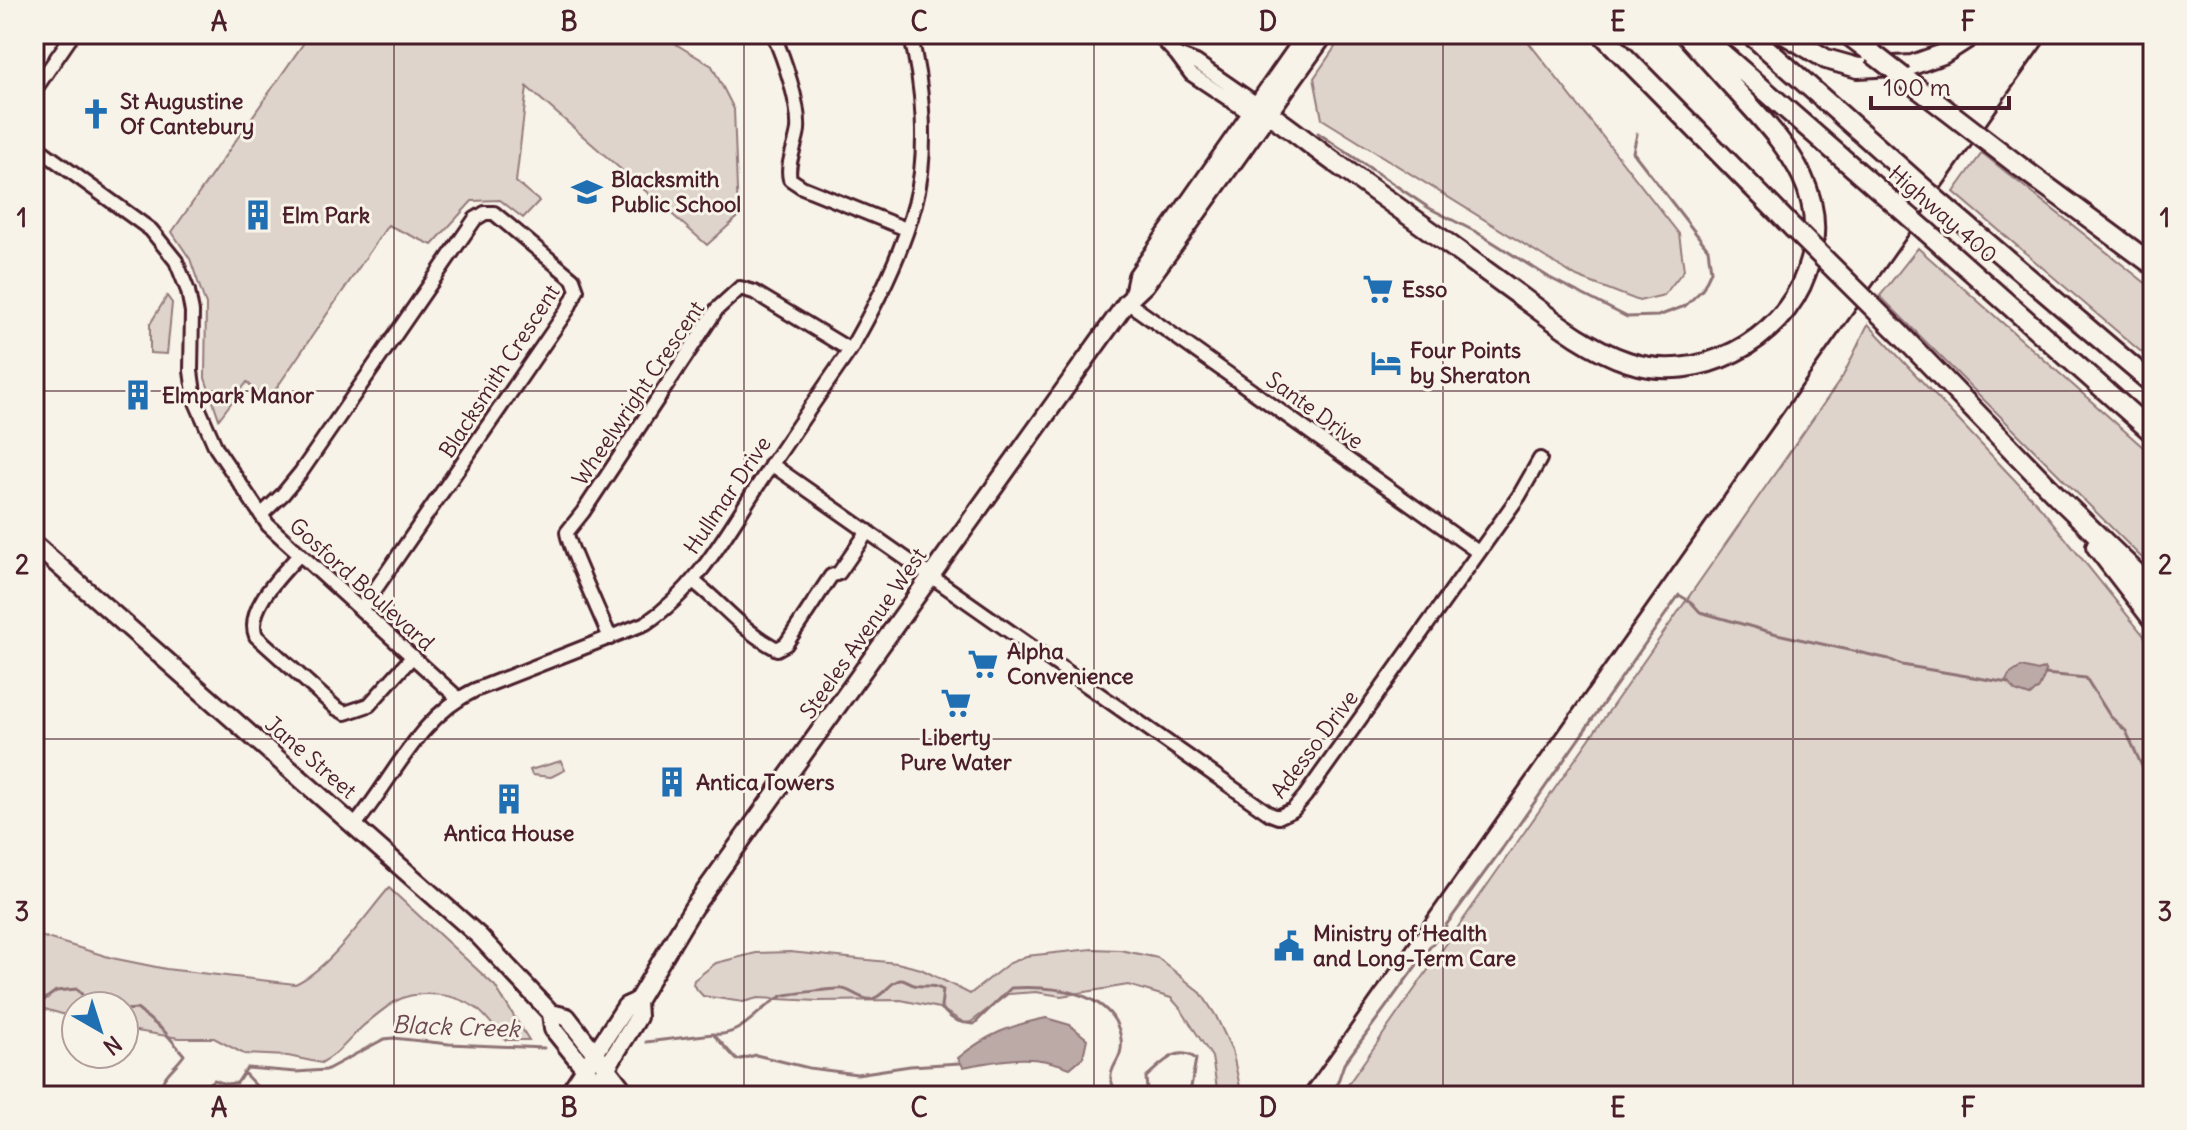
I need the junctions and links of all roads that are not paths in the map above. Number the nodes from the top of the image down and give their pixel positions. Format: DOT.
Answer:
graph roads {
  1 [pos="73,34"];
  2 [pos="773,34"];
  3 [pos="910,34"];
  4 [pos="1157,34"];
  5 [pos="1307,34"];
  6 [pos="1325,34"];
  7 [pos="1602,34"];
  8 [pos="1685,34"];
  9 [pos="1700,34"];
  10 [pos="1750,34"];
  11 [pos="1784,34"];
  12 [pos="1847,34"];
  13 [pos="1974,34"];
  14 [pos="34,91"];
  15 [pos="1259,111"];
  16 [pos="34,145"];
  17 [pos="906,229"];
  18 [pos="2153,265"];
  19 [pos="1130,298"];
  20 [pos="850,350"];
  21 [pos="2153,384"];
  22 [pos="2153,433"];
  23 [pos="1540,459"];
  24 [pos="771,464"];
  25 [pos="2060,499"];
  26 [pos="261,515"];
  27 [pos="868,531"];
  28 [pos="34,544"];
  29 [pos="1478,552"];
  30 [pos="299,555"];
  31 [pos="930,574"];
  32 [pos="693,581"];
  33 [pos="2153,589"];
  34 [pos="361,610"];
  35 [pos="2153,620"];
  36 [pos="610,638"];
  37 [pos="413,656"];
  38 [pos="459,699"];
  39 [pos="355,825"];
  40 [pos="637,1001"];
  41 [pos="551,1013"];
  42 [pos="595,1054"];
  43 [pos="606,1068"];
  44 [pos="585,1069"];
  45 [pos="597,1092"];
  46 [pos="567,1096"];
  47 [pos="628,1096"];
  1 -- 14 [label="street"];
  2 -- 17 [label="street"];
  3 -- 17 [label="street, Hullmar Drive"];
  4 -- 15 [label="street"];
  5 -- 15 [label="main road, Steeles Avenue West"];
  6 -- 15 [label="main road, Steeles Avenue West"];
  7 -- 25 [label="highway, bridge"];
  8 -- 15 [label="highway"];
  9 -- 22 [label="highway, Highway 400, bridge"];
  10 -- 21 [label="highway, Highway 400, bridge"];
  11 -- 13 [label="highway"];
  12 -- 18 [label="highway, bridge"];
  15 -- 19 [label="main road, Steeles Avenue West"];
  16 -- 26 [label="street, Gosford Boulevard"];
  17 -- 20 [label="street, Hullmar Drive"];
  19 -- 29 [label="street, Sante Drive"];
  19 -- 31 [label="main road, Steeles Avenue West"];
  20 -- 24 [label="street, Hullmar Drive"];
  20 -- 36 [label="street, Wheelwright Crescent"];
  23 -- 29 [label="street, Adesso Drive"];
  24 -- 27 [label="street"];
  24 -- 32 [label="street, Hullmar Drive"];
  25 -- 33 [label="highway"];
  25 -- 35 [label="highway"];
  26 -- 30 [label="street, Gosford Boulevard"];
  26 -- 34 [label="street, Blacksmith Crescent"];
  27 -- 31 [label="street"];
  27 -- 32 [label="street"];
  28 -- 39 [label="main road, Jane Street"];
  29 -- 31 [label="street, Adesso Drive"];
  30 -- 34 [label="street, Gosford Boulevard"];
  30 -- 37 [label="street"];
  31 -- 40 [label="main road, Steeles Avenue West"];
  32 -- 36 [label="street, Hullmar Drive"];
  34 -- 37 [label="street, Gosford Boulevard"];
  36 -- 38 [label="street, Hullmar Drive"];
  37 -- 38 [label="street, Gosford Boulevard"];
  38 -- 39 [label="street, Hullmar Drive"];
  39 -- 41 [label="main road, Jane Street"];
  40 -- 42 [label="main road, Steeles Avenue West"];
  40 -- 43 [label="main road, Steeles Avenue West"];
  41 -- 42 [label="main road, Jane Street"];
  41 -- 44 [label="main road, Jane Street"];
  42 -- 43 [label="main road, Jane Street"];
  42 -- 44 [label="main road, Steeles Avenue West"];
  43 -- 45 [label="main road, Steeles Avenue West"];
  43 -- 47 [label="main road, Jane Street"];
  44 -- 45 [label="main road, Jane Street"];
  44 -- 46 [label="main road, Steeles Avenue West"];
}
